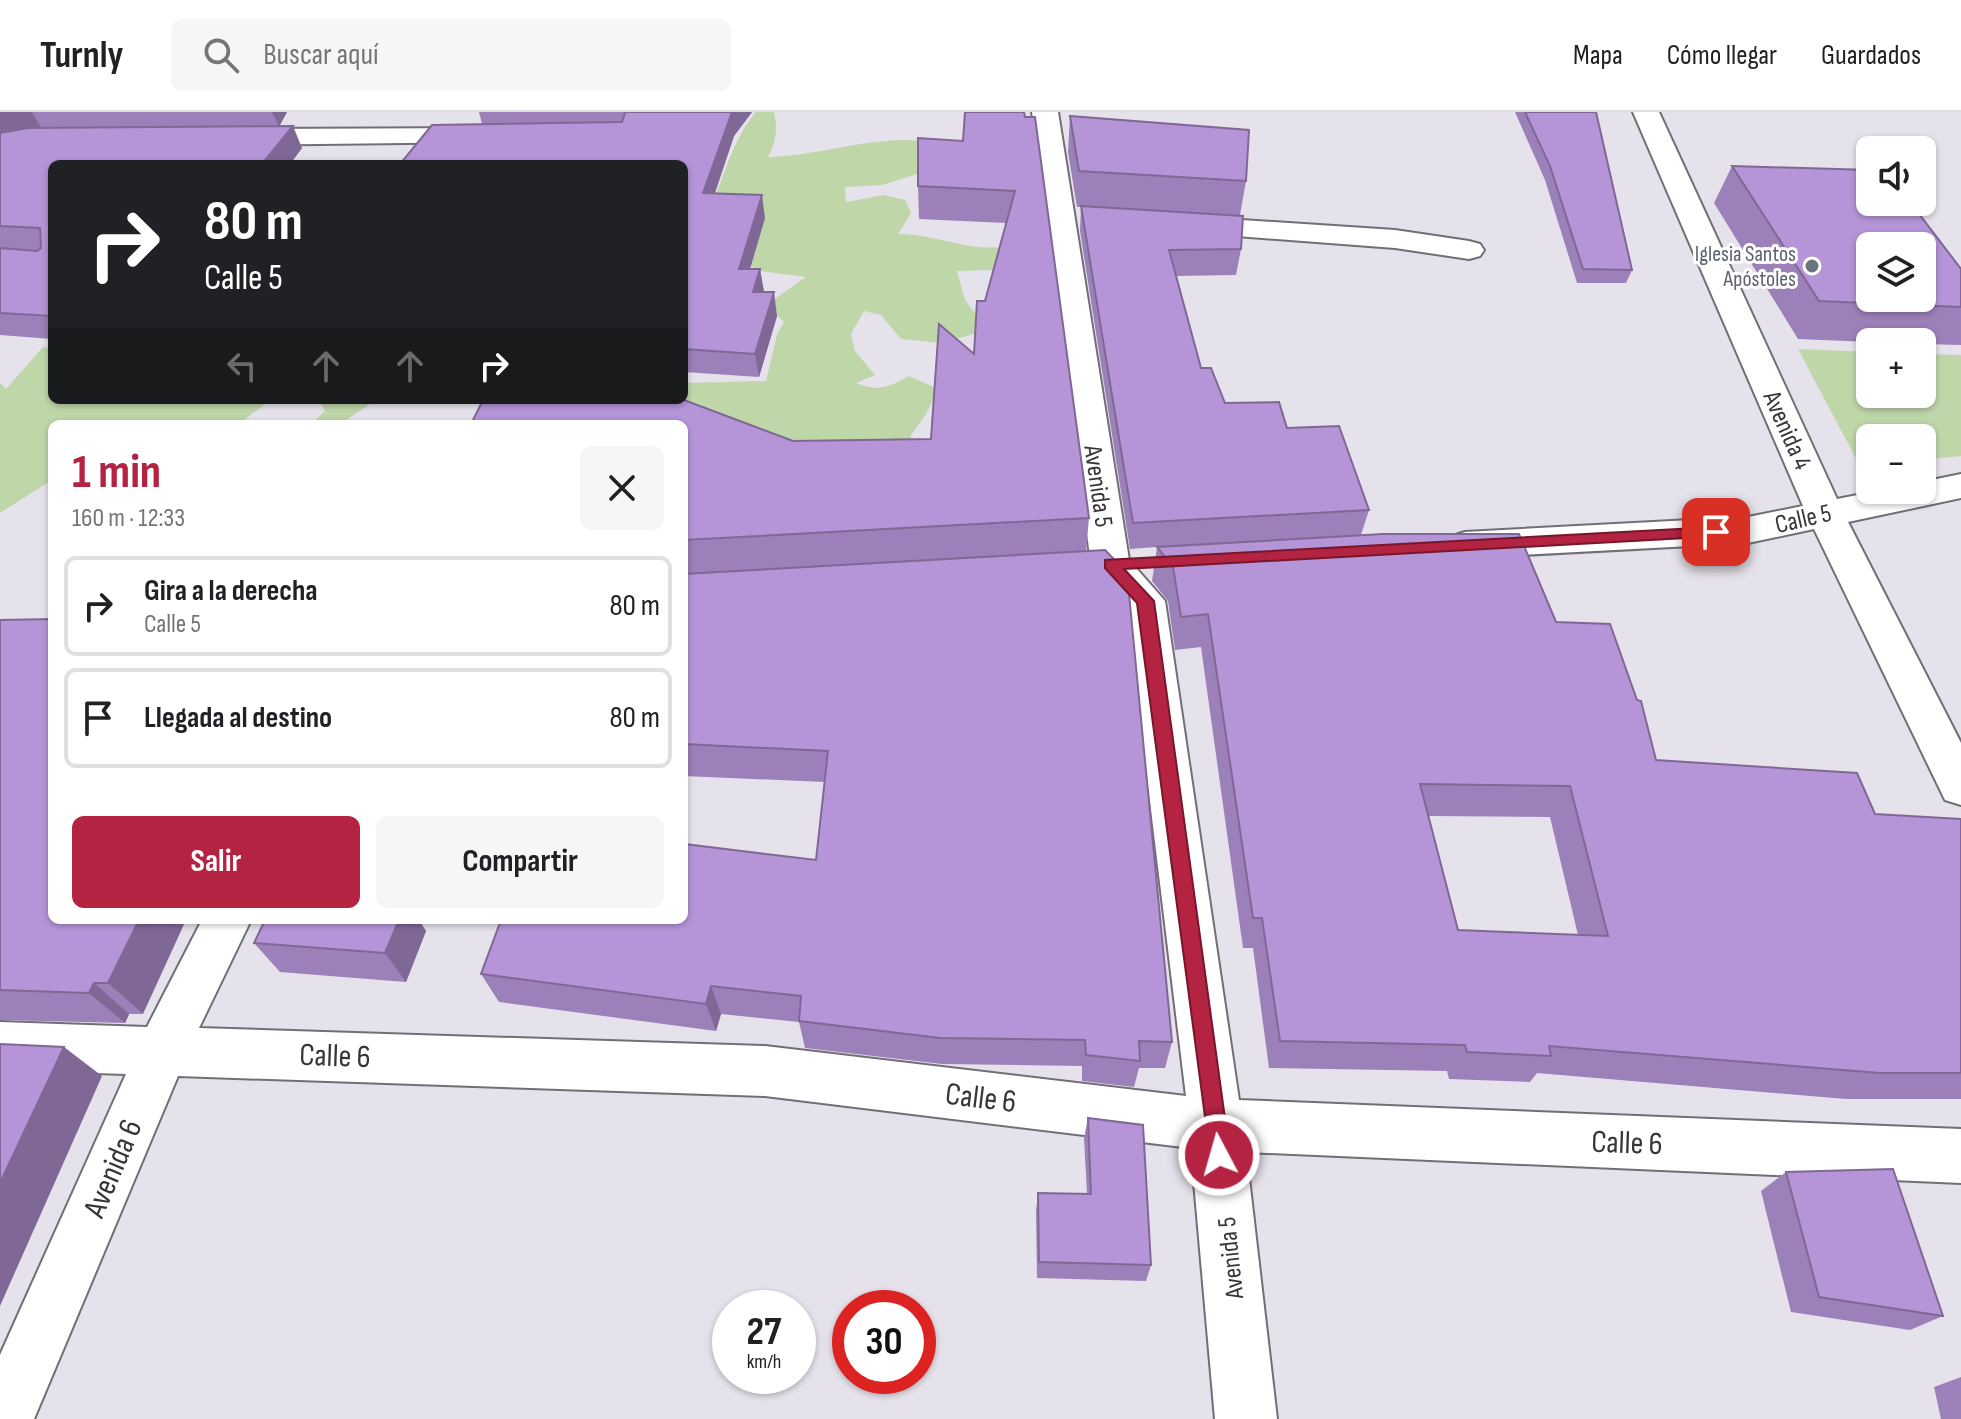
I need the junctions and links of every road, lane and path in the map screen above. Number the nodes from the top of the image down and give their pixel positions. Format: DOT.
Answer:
graph roads {
  1 [pos="1045,112"];
  2 [pos="1646,112"];
  3 [pos="511,136"];
  4 [pos="209,137"];
  5 [pos="1152,223"];
  6 [pos="1469,250"];
  7 [pos="1961,486"];
  8 [pos="1825,513"];
  9 [pos="1429,547"];
  10 [pos="1158,562"];
  11 [pos="1094,565"];
  12 [pos="1961,787"];
  13 [pos="225,924"];
  14 [pos="0,1046"];
  15 [pos="163,1049"];
  16 [pos="1216,1125"];
  17 [pos="1961,1156"];
  18 [pos="3,1419"];
  19 [pos="1246,1419"];
  1 -- 11 [label="street, Avenida 5"];
  2 -- 8 [label="street, Avenida 4"];
  3 -- 4 [label="street"];
  5 -- 6 [label="street"];
  7 -- 8 [label="street, Calle 5"];
  8 -- 9 [label="street, Calle 5"];
  8 -- 12 [label="street, Avenida 4"];
  10 -- 11 [label="street"];
  11 -- 16 [label="street, Avenida 5"];
  13 -- 15 [label="street, Avenida 6"];
  14 -- 15 [label="street, Calle 6"];
  15 -- 16 [label="street, Calle 6"];
  15 -- 18 [label="street, Avenida 6"];
  16 -- 17 [label="street, Calle 6"];
  16 -- 19 [label="street, Avenida 5"];
}
